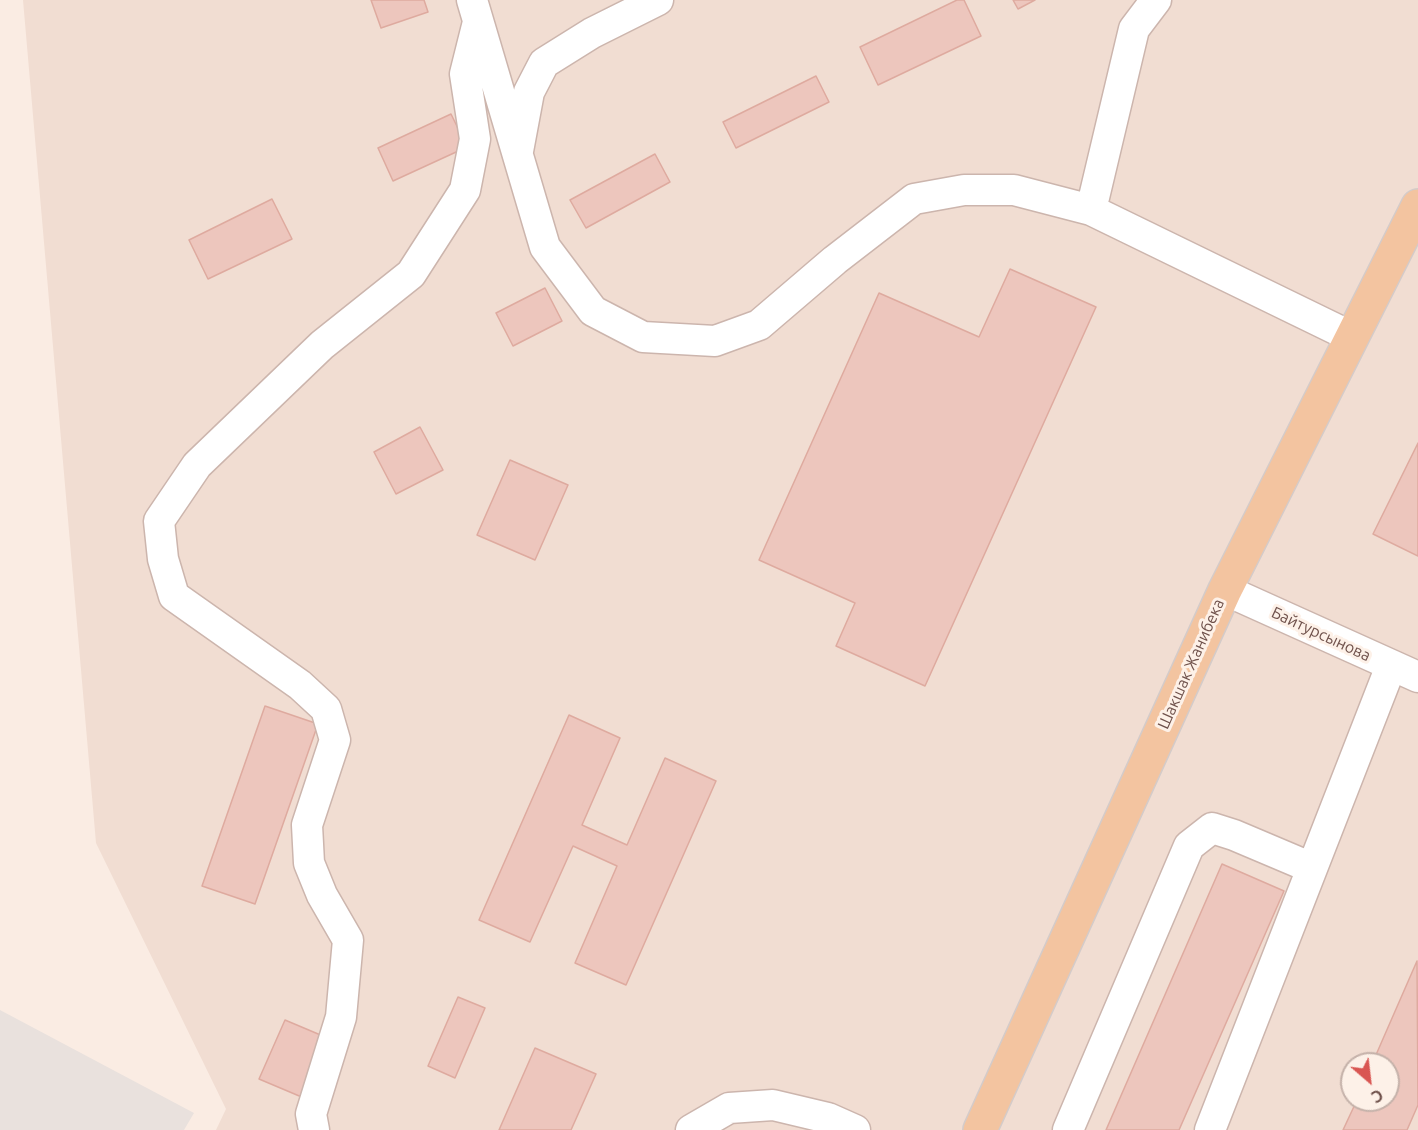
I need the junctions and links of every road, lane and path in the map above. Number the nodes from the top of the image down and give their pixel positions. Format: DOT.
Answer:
graph roads {
  1 [pos="657,0"];
  2 [pos="1156,0"];
  3 [pos="475,11"];
  4 [pos="517,157"];
  5 [pos="1418,206"];
  6 [pos="1091,210"];
  7 [pos="1352,337"];
  8 [pos="1225,590"];
  9 [pos="1404,672"];
  10 [pos="1312,868"];
  11 [pos="987,1128"];
  12 [pos="314,1130"];
  13 [pos="691,1130"];
  14 [pos="855,1130"];
  15 [pos="1068,1130"];
  16 [pos="1210,1130"];
  1 -- 4 [label="street"];
  2 -- 6 [label="street"];
  3 -- 4 [label="street"];
  3 -- 12 [label="street"];
  4 -- 6 [label="street"];
  5 -- 7 [label="main road, Шакшак Жанибека"];
  6 -- 7 [label="street"];
  7 -- 8 [label="main road, Шакшак Жанибека"];
  8 -- 9 [label="street, Байтурсынова"];
  8 -- 11 [label="main road, Шакшак Жанибека"];
  9 -- 10 [label="street"];
  10 -- 15 [label="street"];
  10 -- 16 [label="street"];
  13 -- 14 [label="street"];
}
